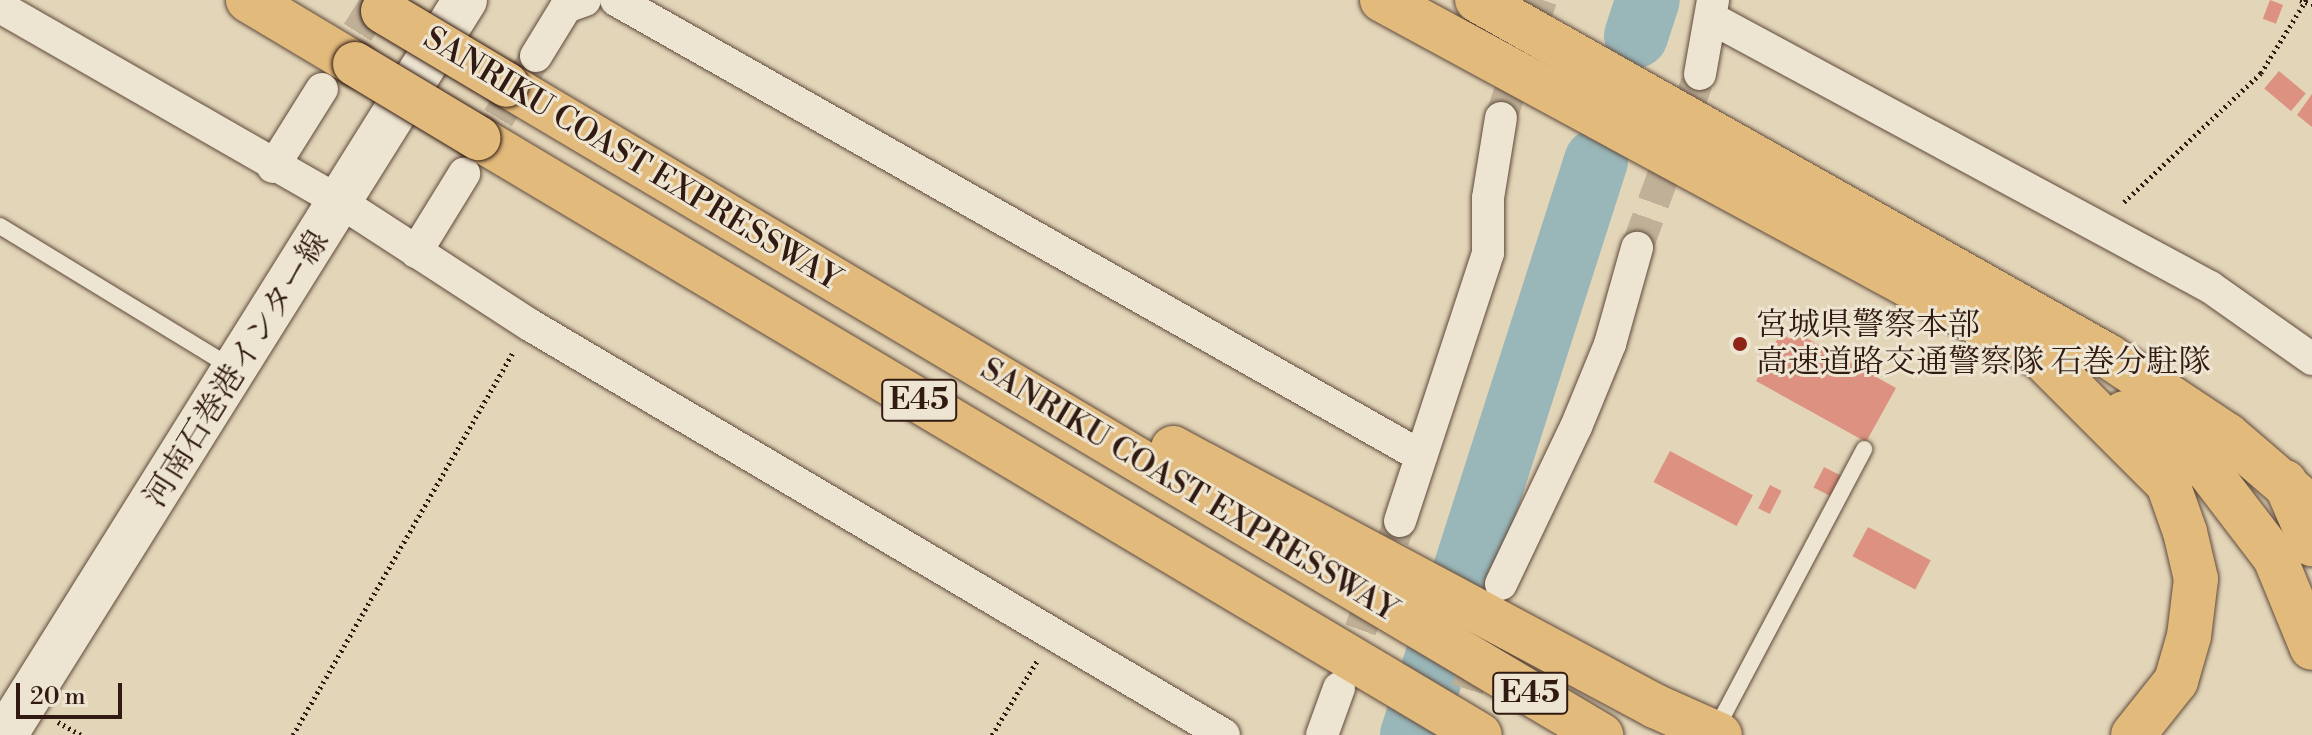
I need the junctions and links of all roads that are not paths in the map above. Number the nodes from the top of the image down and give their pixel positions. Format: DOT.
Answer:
graph roads {
  1 [pos="248,0"];
  2 [pos="465,0"];
  3 [pos="585,0"];
  4 [pos="616,0"];
  5 [pos="1382,0"];
  6 [pos="1477,0"];
  7 [pos="374,6"];
  8 [pos="0,7"];
  9 [pos="1712,9"];
  10 [pos="521,70"];
  11 [pos="1700,74"];
  12 [pos="338,77"];
  13 [pos="1501,118"];
  14 [pos="471,156"];
  15 [pos="273,167"];
  16 [pos="342,203"];
  17 [pos="0,226"];
  18 [pos="1637,248"];
  19 [pos="416,252"];
  20 [pos="2041,357"];
  21 [pos="2312,359"];
  22 [pos="236,370"];
  23 [pos="1864,449"];
  24 [pos="1421,456"];
  25 [pos="2298,494"];
  26 [pos="1400,521"];
  27 [pos="2312,544"];
  28 [pos="1391,585"];
  29 [pos="1487,595"];
  30 [pos="2312,648"];
  31 [pos="1350,675"];
  32 [pos="1717,734"];
  33 [pos="5,735"];
  34 [pos="1224,735"];
  35 [pos="1322,735"];
  36 [pos="1480,735"];
  37 [pos="1601,735"];
  38 [pos="2133,735"];
  1 -- 12 [label="highway, SANRIKU COAST EXPRESSWAY / E45"];
  2 -- 16 [label="main road, 河南石巻港インター線"];
  3 -- 10 [label="street"];
  4 -- 24 [label="street"];
  5 -- 20 [label="highway"];
  6 -- 25 [label="highway"];
  7 -- 10 [label="highway, SANRIKU COAST EXPRESSWAY, bridge"];
  8 -- 15 [label="street"];
  9 -- 11 [label="street"];
  9 -- 21 [label="street"];
  10 -- 28 [label="highway, SANRIKU COAST EXPRESSWAY"];
  12 -- 14 [label="highway, SANRIKU COAST EXPRESSWAY / E45, bridge"];
  12 -- 15 [label="street"];
  13 -- 24 [label="street"];
  14 -- 19 [label="street"];
  14 -- 31 [label="highway, SANRIKU COAST EXPRESSWAY / E45"];
  15 -- 16 [label="street"];
  16 -- 19 [label="street"];
  16 -- 22 [label="main road, 河南石巻港インター線"];
  17 -- 22 [label="lane"];
  18 -- 29 [label="street"];
  19 -- 34 [label="street"];
  20 -- 30 [label="highway"];
  20 -- 38 [label="highway"];
  22 -- 33 [label="main road, 河南石巻港インター線"];
  23 -- 32 [label="lane"];
  24 -- 26 [label="street"];
  25 -- 27 [label="highway"];
  28 -- 29 [label="highway"];
  28 -- 37 [label="highway, SANRIKU COAST EXPRESSWAY / E45"];
  29 -- 32 [label="highway"];
  31 -- 35 [label="street"];
  31 -- 36 [label="highway, SANRIKU COAST EXPRESSWAY / E45"];
}
